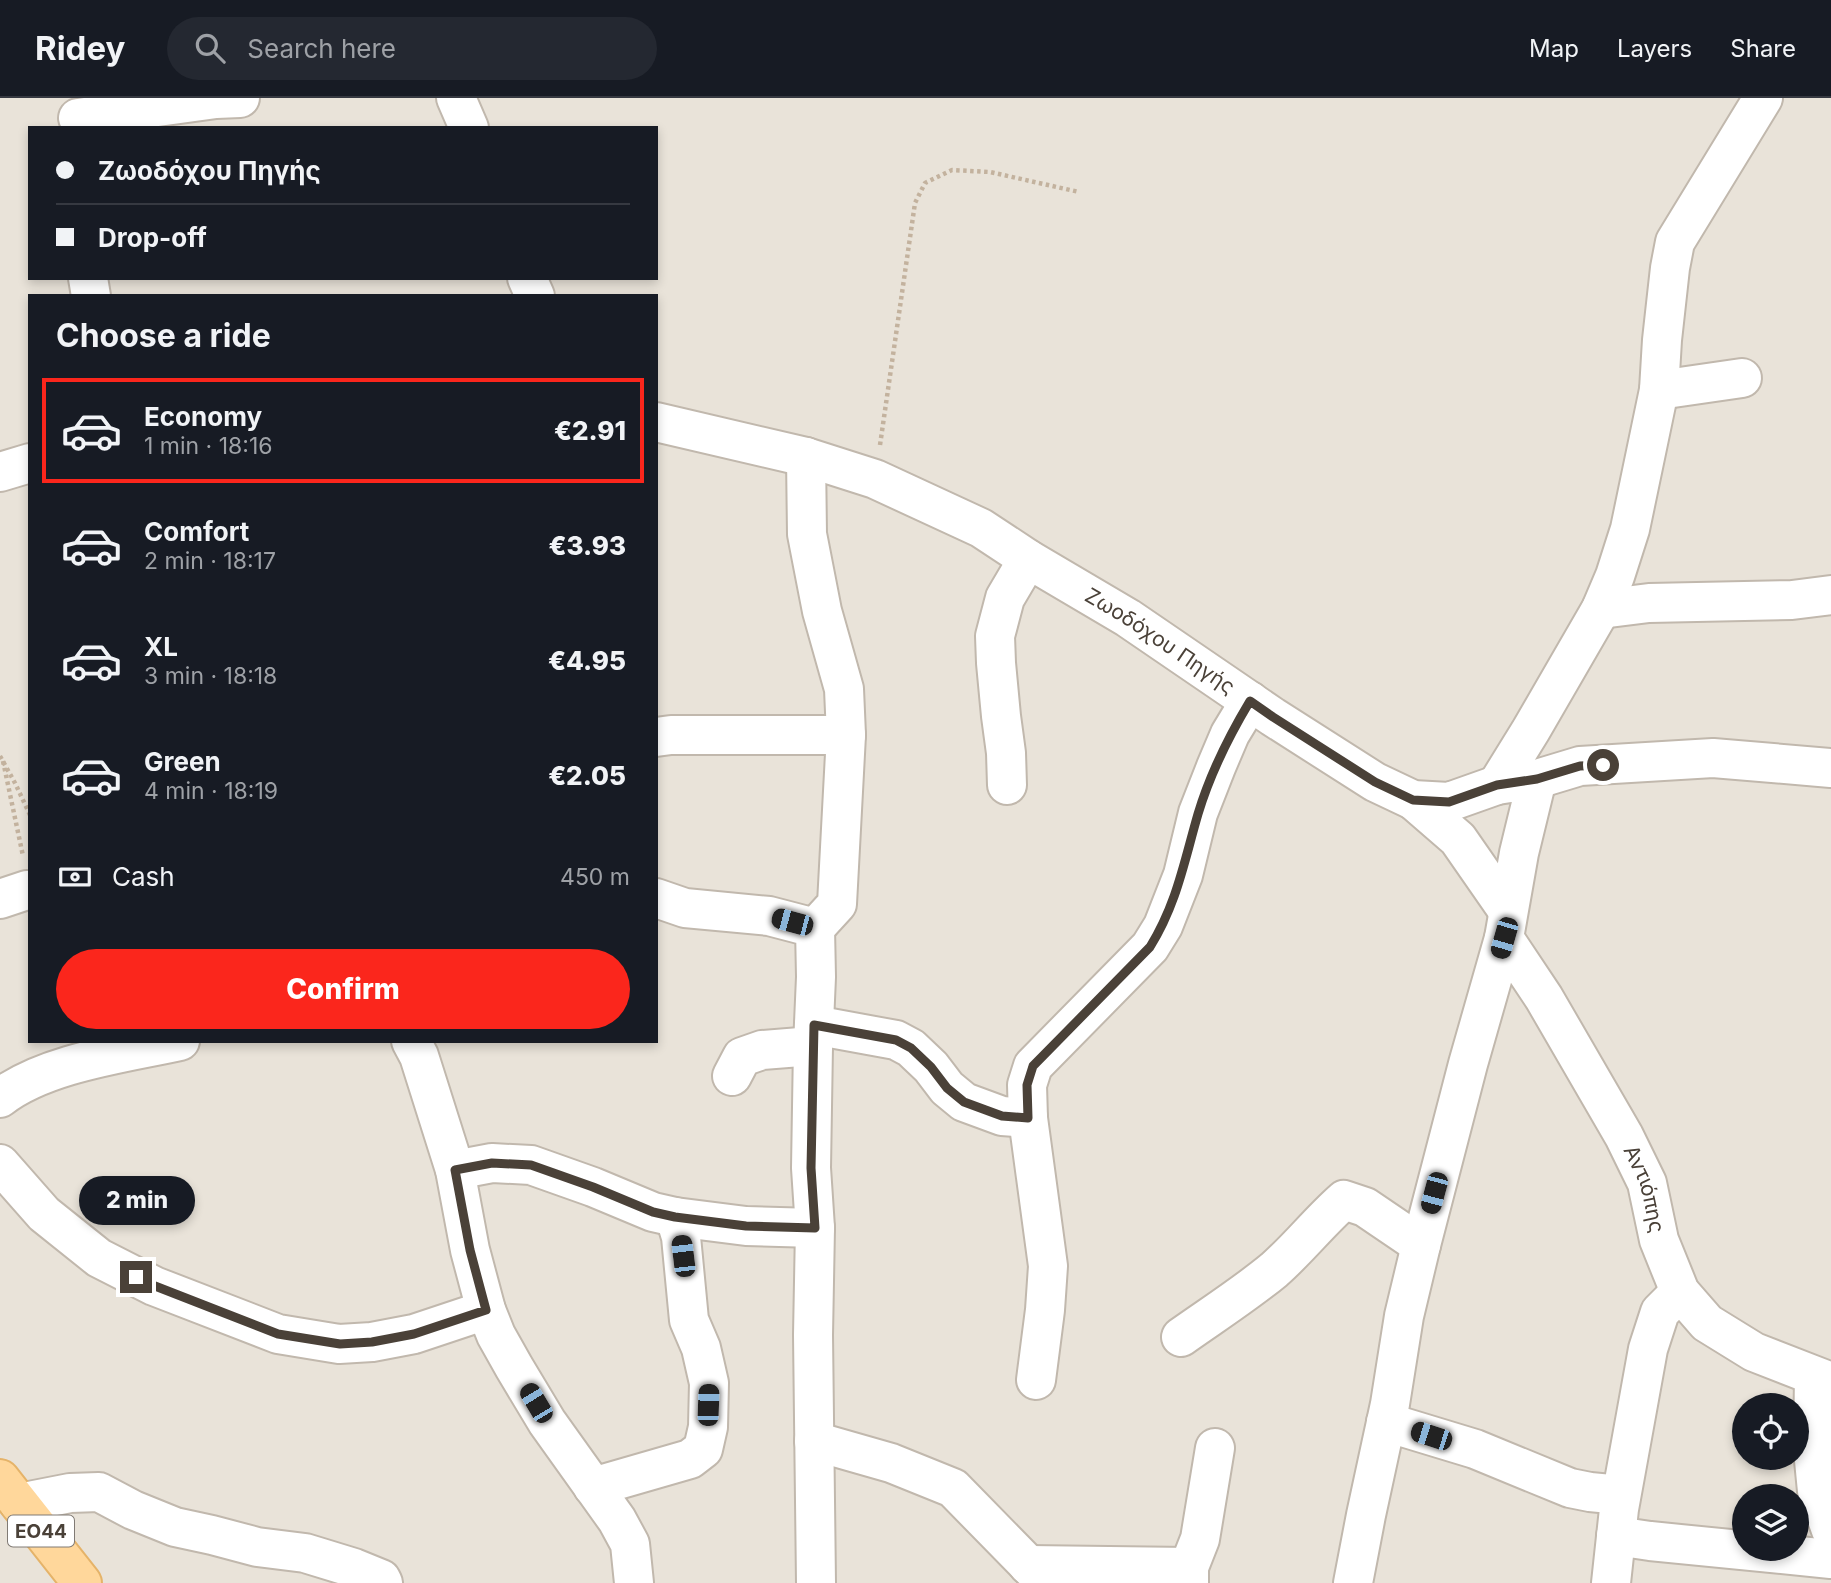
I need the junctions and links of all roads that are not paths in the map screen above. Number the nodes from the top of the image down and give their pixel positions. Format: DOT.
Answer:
graph roads {
  1 [pos="240,98"];
  2 [pos="457,98"];
  3 [pos="1763,98"];
  4 [pos="78,115"];
  5 [pos="468,126"];
  6 [pos="1742,378"];
  7 [pos="1658,390"];
  8 [pos="658,422"];
  9 [pos="806,457"];
  10 [pos="28,464"];
  11 [pos="0,472"];
  12 [pos="1028,559"];
  13 [pos="1831,595"];
  14 [pos="1601,608"];
  15 [pos="1250,701"];
  16 [pos="846,735"];
  17 [pos="658,737"];
  18 [pos="1831,768"];
  19 [pos="1537,779"];
  20 [pos="1007,785"];
  21 [pos="1497,785"];
  22 [pos="1413,800"];
  23 [pos="658,899"];
  24 [pos="1506,924"];
  25 [pos="815,929"];
  26 [pos="813,1035"];
  27 [pos="171,1043"];
  28 [pos="412,1043"];
  29 [pos="732,1076"];
  30 [pos="0,1098"];
  31 [pos="1028,1118"];
  32 [pos="0,1164"];
  33 [pos="455,1170"];
  34 [pos="675,1217"];
  35 [pos="815,1228"];
  36 [pos="1420,1245"];
  37 [pos="1680,1292"];
  38 [pos="486,1310"];
  39 [pos="1181,1336"];
  40 [pos="1822,1379"];
  41 [pos="1036,1380"];
  42 [pos="1386,1422"];
  43 [pos="814,1441"];
  44 [pos="1215,1448"];
  45 [pos="593,1487"];
  46 [pos="9,1491"];
  47 [pos="1621,1495"];
  48 [pos="1831,1530"];
  49 [pos="1616,1536"];
  50 [pos="1831,1559"];
  51 [pos="1037,1574"];
  52 [pos="1189,1575"];
  53 [pos="82,1583"];
  54 [pos="383,1583"];
  55 [pos="634,1583"];
  56 [pos="816,1583"];
  57 [pos="1353,1583"];
  58 [pos="1611,1583"];
  1 -- 4 [label="street"];
  2 -- 5 [label="street"];
  3 -- 7 [label="street"];
  6 -- 7 [label="street"];
  7 -- 14 [label="street"];
  8 -- 9 [label="street, Ζωοδόχου Πηγής"];
  9 -- 12 [label="street, Ζωοδόχου Πηγής"];
  9 -- 16 [label="street"];
  10 -- 11 [label="street"];
  12 -- 15 [label="street, Ζωοδόχου Πηγής"];
  12 -- 20 [label="street"];
  13 -- 14 [label="street"];
  14 -- 21 [label="street"];
  15 -- 22 [label="street, Ζωοδόχου Πηγής"];
  15 -- 31 [label="street"];
  16 -- 17 [label="street"];
  16 -- 25 [label="street"];
  18 -- 19 [label="street, Ζωοδόχου Πηγής"];
  19 -- 21 [label="street, Ζωοδόχου Πηγής"];
  19 -- 24 [label="street"];
  21 -- 22 [label="street, Ζωοδόχου Πηγής"];
  22 -- 24 [label="street, Αντιόπης"];
  23 -- 25 [label="street"];
  24 -- 36 [label="street"];
  24 -- 37 [label="street, Αντιόπης"];
  25 -- 26 [label="street"];
  26 -- 29 [label="street"];
  26 -- 31 [label="street"];
  26 -- 35 [label="street"];
  27 -- 30 [label="street"];
  28 -- 33 [label="street"];
  31 -- 41 [label="street"];
  32 -- 38 [label="street"];
  33 -- 34 [label="street"];
  33 -- 38 [label="street"];
  34 -- 35 [label="street"];
  34 -- 45 [label="street"];
  35 -- 43 [label="street"];
  36 -- 39 [label="street"];
  36 -- 42 [label="street"];
  37 -- 40 [label="street, Αντιόπης"];
  37 -- 47 [label="street"];
  38 -- 45 [label="street"];
  40 -- 48 [label="street"];
  42 -- 47 [label="street"];
  42 -- 57 [label="street"];
  43 -- 51 [label="street"];
  43 -- 56 [label="street"];
  44 -- 52 [label="street"];
  45 -- 55 [label="street"];
  46 -- 53 [label="main road, ΕΟ44"];
  46 -- 54 [label="street"];
  47 -- 49 [label="street"];
  49 -- 50 [label="street"];
  49 -- 58 [label="street"];
  51 -- 52 [label="street"];
}
